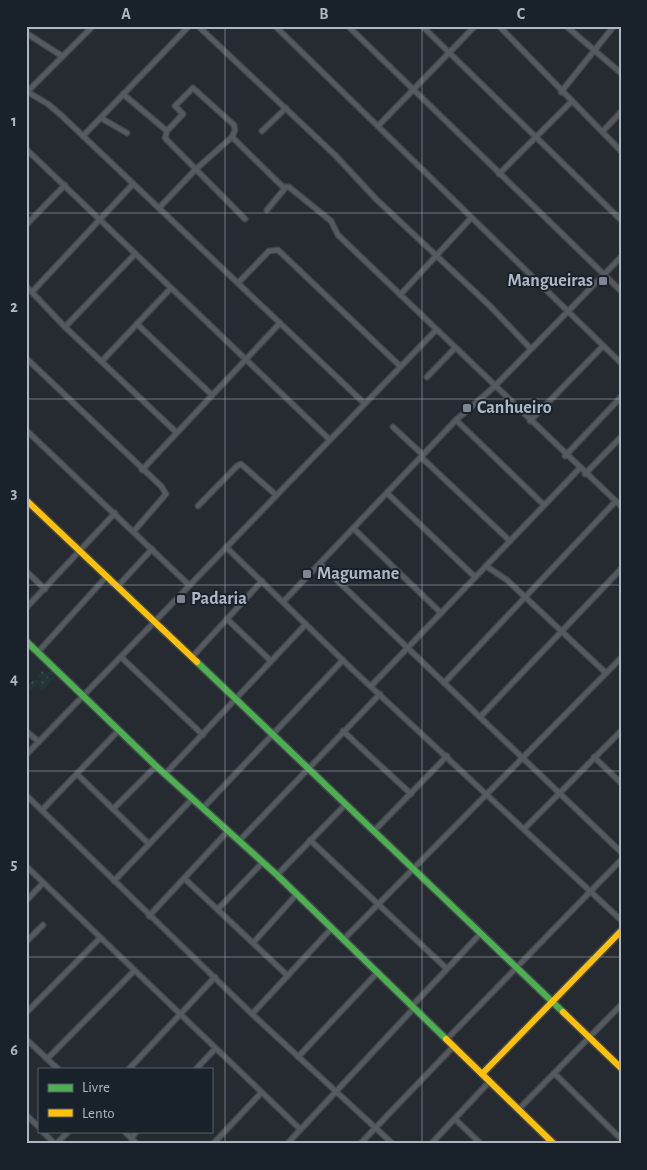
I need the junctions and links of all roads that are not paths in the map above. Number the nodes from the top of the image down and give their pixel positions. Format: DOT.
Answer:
graph roads {
  1 [pos="93,26"];
  2 [pos="189,26"];
  3 [pos="198,26"];
  4 [pos="275,26"];
  5 [pos="348,26"];
  6 [pos="422,26"];
  7 [pos="475,26"];
  8 [pos="499,26"];
  9 [pos="566,26"];
  10 [pos="614,26"];
  11 [pos="26,33"];
  12 [pos="593,50"];
  13 [pos="450,53"];
  14 [pos="62,56"];
  15 [pos="621,72"];
  16 [pos="413,91"];
  17 [pos="27,92"];
  18 [pos="561,92"];
  19 [pos="124,94"];
  20 [pos="572,101"];
  21 [pos="286,108"];
  22 [pos="621,112"];
  23 [pos="101,118"];
  24 [pos="378,126"];
  25 [pos="167,131"];
  26 [pos="262,131"];
  27 [pos="603,131"];
  28 [pos="127,133"];
  29 [pos="83,136"];
  30 [pos="232,137"];
  31 [pos="536,137"];
  32 [pos="27,151"];
  33 [pos="621,151"];
  34 [pos="195,170"];
  35 [pos="499,174"];
  36 [pos="133,184"];
  37 [pos="65,185"];
  38 [pos="286,187"];
  39 [pos="160,207"];
  40 [pos="267,210"];
  41 [pos="245,218"];
  42 [pos="471,218"];
  43 [pos="100,220"];
  44 [pos="621,220"];
  45 [pos="26,225"];
  46 [pos="135,254"];
  47 [pos="436,255"];
  48 [pos="621,257"];
  49 [pos="604,275"];
  50 [pos="238,283"];
  51 [pos="26,286"];
  52 [pos="171,288"];
  53 [pos="621,291"];
  54 [pos="32,292"];
  55 [pos="400,294"];
  56 [pos="566,311"];
  57 [pos="280,322"];
  58 [pos="137,324"];
  59 [pos="65,327"];
  60 [pos="436,330"];
  61 [pos="602,346"];
  62 [pos="455,348"];
  63 [pos="530,348"];
  64 [pos="26,358"];
  65 [pos="244,360"];
  66 [pos="102,361"];
  67 [pos="621,363"];
  68 [pos="400,366"];
  69 [pos="427,377"];
  70 [pos="494,387"];
  71 [pos="212,395"];
  72 [pos="621,398"];
  73 [pos="364,403"];
  74 [pos="456,420"];
  75 [pos="530,421"];
  76 [pos="393,427"];
  77 [pos="26,430"];
  78 [pos="176,432"];
  79 [pos="621,436"];
  80 [pos="330,440"];
  81 [pos="422,456"];
  82 [pos="565,456"];
  83 [pos="579,469"];
  84 [pos="142,470"];
  85 [pos="585,474"];
  86 [pos="387,493"];
  87 [pos="276,495"];
  88 [pos="26,500"];
  89 [pos="615,502"];
  90 [pos="544,505"];
  91 [pos="198,506"];
  92 [pos="620,506"];
  93 [pos="115,513"];
  94 [pos="353,528"];
  95 [pos="134,531"];
  96 [pos="510,541"];
  97 [pos="226,547"];
  98 [pos="152,549"];
  99 [pos="80,550"];
  100 [pos="320,564"];
  101 [pos="486,566"];
  102 [pos="621,569"];
  103 [pos="26,571"];
  104 [pos="107,576"];
  105 [pos="475,577"];
  106 [pos="262,581"];
  107 [pos="190,585"];
  108 [pos="118,586"];
  109 [pos="45,588"];
  110 [pos="525,598"];
  111 [pos="284,601"];
  112 [pos="26,608"];
  113 [pos="441,613"];
  114 [pos="227,619"];
  115 [pos="154,622"];
  116 [pos="306,624"];
  117 [pos="561,632"];
  118 [pos="26,641"];
  119 [pos="407,648"];
  120 [pos="38,652"];
  121 [pos="192,656"];
  122 [pos="121,657"];
  123 [pos="621,658"];
  124 [pos="270,660"];
  125 [pos="343,660"];
  126 [pos="606,673"];
  127 [pos="444,683"];
  128 [pos="372,685"];
  129 [pos="380,694"];
  130 [pos="82,696"];
  131 [pos="235,699"];
  132 [pos="480,717"];
  133 [pos="119,730"];
  134 [pos="26,731"];
  135 [pos="343,731"];
  136 [pos="621,731"];
  137 [pos="272,734"];
  138 [pos="203,735"];
  139 [pos="39,742"];
  140 [pos="26,756"];
  141 [pos="447,756"];
  142 [pos="594,757"];
  143 [pos="523,759"];
  144 [pos="156,766"];
  145 [pos="308,769"];
  146 [pos="166,773"];
  147 [pos="77,774"];
  148 [pos="621,783"];
  149 [pos="411,794"];
  150 [pos="560,794"];
  151 [pos="487,795"];
  152 [pos="26,796"];
  153 [pos="193,798"];
  154 [pos="345,805"];
  155 [pos="204,807"];
  156 [pos="113,809"];
  157 [pos="42,810"];
  158 [pos="524,829"];
  159 [pos="228,831"];
  160 [pos="374,832"];
  161 [pos="310,840"];
  162 [pos="239,841"];
  163 [pos="149,844"];
  164 [pos="621,852"];
  165 [pos="621,860"];
  166 [pos="263,862"];
  167 [pos="26,866"];
  168 [pos="414,870"];
  169 [pos="277,876"];
  170 [pos="185,879"];
  171 [pos="114,881"];
  172 [pos="43,883"];
  173 [pos="590,892"];
  174 [pos="296,895"];
  175 [pos="26,901"];
  176 [pos="378,905"];
  177 [pos="218,909"];
  178 [pos="150,916"];
  179 [pos="621,920"];
  180 [pos="43,925"];
  181 [pos="332,929"];
  182 [pos="621,931"];
  183 [pos="481,933"];
  184 [pos="100,938"];
  185 [pos="343,940"];
  186 [pos="26,942"];
  187 [pos="252,943"];
  188 [pos="518,967"];
  189 [pos="446,968"];
  190 [pos="134,971"];
  191 [pos="377,973"];
  192 [pos="288,976"];
  193 [pos="215,978"];
  194 [pos="553,1002"];
  195 [pos="621,1005"];
  196 [pos="413,1007"];
  197 [pos="26,1013"];
  198 [pos="252,1014"];
  199 [pos="180,1015"];
  200 [pos="588,1037"];
  201 [pos="26,1039"];
  202 [pos="446,1040"];
  203 [pos="453,1047"];
  204 [pos="215,1049"];
  205 [pos="298,1057"];
  206 [pos="47,1059"];
  207 [pos="57,1068"];
  208 [pos="130,1068"];
  209 [pos="197,1068"];
  210 [pos="621,1068"];
  211 [pos="554,1073"];
  212 [pos="482,1074"];
  213 [pos="490,1081"];
  214 [pos="337,1091"];
  215 [pos="261,1093"];
  216 [pos="519,1109"];
  217 [pos="26,1115"];
  218 [pos="455,1119"];
  219 [pos="38,1127"];
  220 [pos="376,1127"];
  221 [pos="300,1130"];
  222 [pos="43,1132"];
  223 [pos="68,1132"];
  224 [pos="125,1132"];
  225 [pos="136,1132"];
  226 [pos="131,1138"];
  227 [pos="621,1139"];
  228 [pos="56,1144"];
  229 [pos="137,1144"];
  230 [pos="213,1144"];
  231 [pos="287,1144"];
  232 [pos="360,1144"];
  233 [pos="393,1144"];
  234 [pos="431,1144"];
  235 [pos="481,1144"];
  236 [pos="554,1144"];
  1 -- 14 [label="street"];
  2 -- 19 [label="street"];
  3 -- 21 [label="street"];
  4 -- 24 [label="street"];
  5 -- 16 [label="street"];
  6 -- 13 [label="street"];
  7 -- 13 [label="street"];
  8 -- 18 [label="street"];
  9 -- 12 [label="street"];
  10 -- 12 [label="street"];
  11 -- 14 [label="street"];
  12 -- 15 [label="street"];
  12 -- 18 [label="street"];
  13 -- 16 [label="street"];
  13 -- 31 [label="street"];
  14 -- 17 [label="street"];
  16 -- 24 [label="street"];
  16 -- 35 [label="street"];
  17 -- 29 [label="street"];
  18 -- 20 [label="street"];
  19 -- 23 [label="street"];
  19 -- 25 [label="street"];
  20 -- 27 [label="street"];
  20 -- 31 [label="street"];
  21 -- 26 [label="street"];
  21 -- 47 [label="street"];
  22 -- 27 [label="street"];
  23 -- 28 [label="street"];
  23 -- 29 [label="street"];
  24 -- 42 [label="street"];
  25 -- 30 [label="street"];
  25 -- 34 [label="street"];
  27 -- 33 [label="street"];
  29 -- 36 [label="street"];
  30 -- 34 [label="street"];
  30 -- 38 [label="street"];
  31 -- 35 [label="street"];
  31 -- 44 [label="street"];
  32 -- 37 [label="street"];
  34 -- 39 [label="street"];
  34 -- 41 [label="street"];
  35 -- 49 [label="street"];
  36 -- 39 [label="street"];
  36 -- 43 [label="street"];
  37 -- 43 [label="street"];
  37 -- 45 [label="street"];
  38 -- 40 [label="street"];
  38 -- 55 [label="street"];
  39 -- 50 [label="street"];
  42 -- 47 [label="street"];
  42 -- 56 [label="street"];
  43 -- 46 [label="street"];
  43 -- 54 [label="street"];
  46 -- 52 [label="street"];
  46 -- 59 [label="street"];
  47 -- 55 [label="street"];
  47 -- 63 [label="street"];
  48 -- 49 [label="street"];
  49 -- 53 [label="street"];
  49 -- 56 [label="street"];
  50 -- 57 [label="street"];
  50 -- 68 [label="street"];
  51 -- 54 [label="street"];
  52 -- 58 [label="street"];
  52 -- 65 [label="street"];
  54 -- 59 [label="street"];
  55 -- 60 [label="street"];
  56 -- 61 [label="street"];
  56 -- 63 [label="street"];
  57 -- 65 [label="street"];
  57 -- 73 [label="street"];
  58 -- 66 [label="street"];
  58 -- 71 [label="street"];
  59 -- 66 [label="street"];
  60 -- 62 [label="street"];
  60 -- 68 [label="street"];
  61 -- 67 [label="street"];
  61 -- 75 [label="street"];
  62 -- 69 [label="street"];
  62 -- 70 [label="street"];
  63 -- 70 [label="street"];
  64 -- 84 [label="street"];
  65 -- 71 [label="street"];
  65 -- 80 [label="street"];
  66 -- 78 [label="street"];
  68 -- 73 [label="street"];
  70 -- 74 [label="street"];
  70 -- 75 [label="street"];
  71 -- 78 [label="street"];
  72 -- 82 [label="street"];
  73 -- 80 [label="street"];
  74 -- 81 [label="street"];
  74 -- 90 [label="street"];
  75 -- 82 [label="street"];
  76 -- 81 [label="street"];
  77 -- 93 [label="street"];
  78 -- 84 [label="street"];
  79 -- 85 [label="street"];
  80 -- 87 [label="street"];
  81 -- 86 [label="street"];
  81 -- 96 [label="street"];
  82 -- 83 [label="street"];
  83 -- 85 [label="street"];
  83 -- 90 [label="street"];
  84 -- 95 [label="street"];
  85 -- 89 [label="street"];
  86 -- 94 [label="street"];
  86 -- 105 [label="street"];
  87 -- 91 [label="street"];
  87 -- 97 [label="street"];
  88 -- 99 [label="street"];
  89 -- 92 [label="street"];
  89 -- 110 [label="street"];
  90 -- 96 [label="street"];
  93 -- 95 [label="street"];
  93 -- 99 [label="street"];
  94 -- 100 [label="street"];
  94 -- 113 [label="street"];
  95 -- 98 [label="street"];
  96 -- 101 [label="street"];
  97 -- 106 [label="street"];
  97 -- 107 [label="street"];
  98 -- 107 [label="street"];
  98 -- 108 [label="street"];
  99 -- 104 [label="street"];
  99 -- 109 [label="street"];
  100 -- 111 [label="street"];
  100 -- 119 [label="street"];
  101 -- 105 [label="street"];
  101 -- 110 [label="street"];
  102 -- 117 [label="street"];
  103 -- 109 [label="street"];
  104 -- 108 [label="street"];
  104 -- 120 [label="street"];
  105 -- 113 [label="street"];
  106 -- 111 [label="street"];
  106 -- 114 [label="street"];
  107 -- 115 [label="street"];
  108 -- 115 [label="street"];
  109 -- 112 [label="street"];
  110 -- 117 [label="street"];
  110 -- 127 [label="street"];
  111 -- 116 [label="street"];
  113 -- 119 [label="street"];
  114 -- 121 [label="street"];
  114 -- 124 [label="street"];
  115 -- 121 [label="street"];
  115 -- 122 [label="street"];
  116 -- 124 [label="street"];
  116 -- 125 [label="street"];
  117 -- 126 [label="street"];
  117 -- 132 [label="street"];
  118 -- 120 [label="street"];
  119 -- 127 [label="street"];
  119 -- 128 [label="street"];
  120 -- 130 [label="street"];
  121 -- 131 [label="street"];
  122 -- 130 [label="street"];
  122 -- 138 [label="street"];
  123 -- 126 [label="street"];
  124 -- 131 [label="street"];
  125 -- 128 [label="street"];
  125 -- 137 [label="street"];
  126 -- 143 [label="street"];
  127 -- 132 [label="street"];
  128 -- 129 [label="street"];
  129 -- 135 [label="street"];
  129 -- 141 [label="street"];
  130 -- 133 [label="street"];
  130 -- 139 [label="street"];
  131 -- 137 [label="street"];
  131 -- 138 [label="street"];
  132 -- 143 [label="street"];
  133 -- 144 [label="street"];
  133 -- 147 [label="street"];
  134 -- 139 [label="street"];
  135 -- 145 [label="street"];
  135 -- 149 [label="street"];
  136 -- 142 [label="street"];
  137 -- 145 [label="street"];
  137 -- 155 [label="street"];
  138 -- 146 [label="street"];
  139 -- 140 [label="street"];
  141 -- 149 [label="street"];
  141 -- 151 [label="street"];
  142 -- 148 [label="street"];
  142 -- 150 [label="street"];
  143 -- 150 [label="street"];
  143 -- 151 [label="street"];
  144 -- 146 [label="street"];
  144 -- 156 [label="street"];
  145 -- 154 [label="street"];
  145 -- 162 [label="street"];
  146 -- 153 [label="street"];
  147 -- 156 [label="street"];
  147 -- 157 [label="street"];
  149 -- 160 [label="street"];
  150 -- 158 [label="street"];
  150 -- 164 [label="street"];
  151 -- 158 [label="street"];
  151 -- 168 [label="street"];
  152 -- 157 [label="street"];
  153 -- 155 [label="street"];
  153 -- 163 [label="street"];
  154 -- 160 [label="street"];
  154 -- 161 [label="street"];
  155 -- 159 [label="street"];
  156 -- 163 [label="street"];
  157 -- 171 [label="street"];
  158 -- 173 [label="street"];
  159 -- 162 [label="street"];
  159 -- 170 [label="street"];
  160 -- 168 [label="street"];
  161 -- 169 [label="street"];
  161 -- 176 [label="street"];
  162 -- 166 [label="street"];
  163 -- 171 [label="street"];
  165 -- 173 [label="street"];
  166 -- 169 [label="street"];
  166 -- 177 [label="street"];
  167 -- 172 [label="street"];
  168 -- 176 [label="street"];
  168 -- 183 [label="street"];
  169 -- 174 [label="street"];
  170 -- 177 [label="street"];
  170 -- 178 [label="street"];
  171 -- 178 [label="street"];
  172 -- 175 [label="street"];
  172 -- 184 [label="street"];
  173 -- 179 [label="street"];
  173 -- 188 [label="street"];
  174 -- 181 [label="street"];
  174 -- 187 [label="street"];
  176 -- 185 [label="street"];
  176 -- 189 [label="street"];
  177 -- 187 [label="street"];
  178 -- 193 [label="street"];
  180 -- 186 [label="street"];
  181 -- 185 [label="street"];
  181 -- 192 [label="street"];
  182 -- 194 [label="street"];
  183 -- 188 [label="street"];
  183 -- 189 [label="street"];
  184 -- 190 [label="street"];
  184 -- 197 [label="street"];
  185 -- 191 [label="street"];
  187 -- 192 [label="street"];
  188 -- 194 [label="street"];
  188 -- 202 [label="street"];
  189 -- 196 [label="street"];
  190 -- 199 [label="street"];
  190 -- 206 [label="street"];
  191 -- 196 [label="street"];
  191 -- 205 [label="street"];
  192 -- 198 [label="street"];
  193 -- 198 [label="street"];
  193 -- 199 [label="street"];
  194 -- 200 [label="street"];
  194 -- 212 [label="street"];
  195 -- 200 [label="street"];
  196 -- 202 [label="street"];
  196 -- 214 [label="street"];
  198 -- 205 [label="street"];
  199 -- 204 [label="street"];
  199 -- 208 [label="street"];
  200 -- 210 [label="street"];
  200 -- 211 [label="street"];
  201 -- 206 [label="street"];
  202 -- 203 [label="street"];
  203 -- 212 [label="street"];
  203 -- 220 [label="street"];
  204 -- 209 [label="street"];
  204 -- 215 [label="street"];
  205 -- 214 [label="street"];
  206 -- 207 [label="street"];
  211 -- 216 [label="street"];
  211 -- 227 [label="street"];
  212 -- 213 [label="street"];
  213 -- 216 [label="street"];
  213 -- 218 [label="street"];
  214 -- 220 [label="street"];
  214 -- 221 [label="street"];
  215 -- 221 [label="street"];
  215 -- 230 [label="street"];
  216 -- 236 [label="street"];
  217 -- 219 [label="street"];
  218 -- 234 [label="street"];
  218 -- 235 [label="street"];
  220 -- 232 [label="street"];
  220 -- 233 [label="street"];
  221 -- 231 [label="street"];
  222 -- 228 [label="street"];
  223 -- 228 [label="street"];
  224 -- 226 [label="street"];
  225 -- 226 [label="street"];
  226 -- 229 [label="street"];
}
